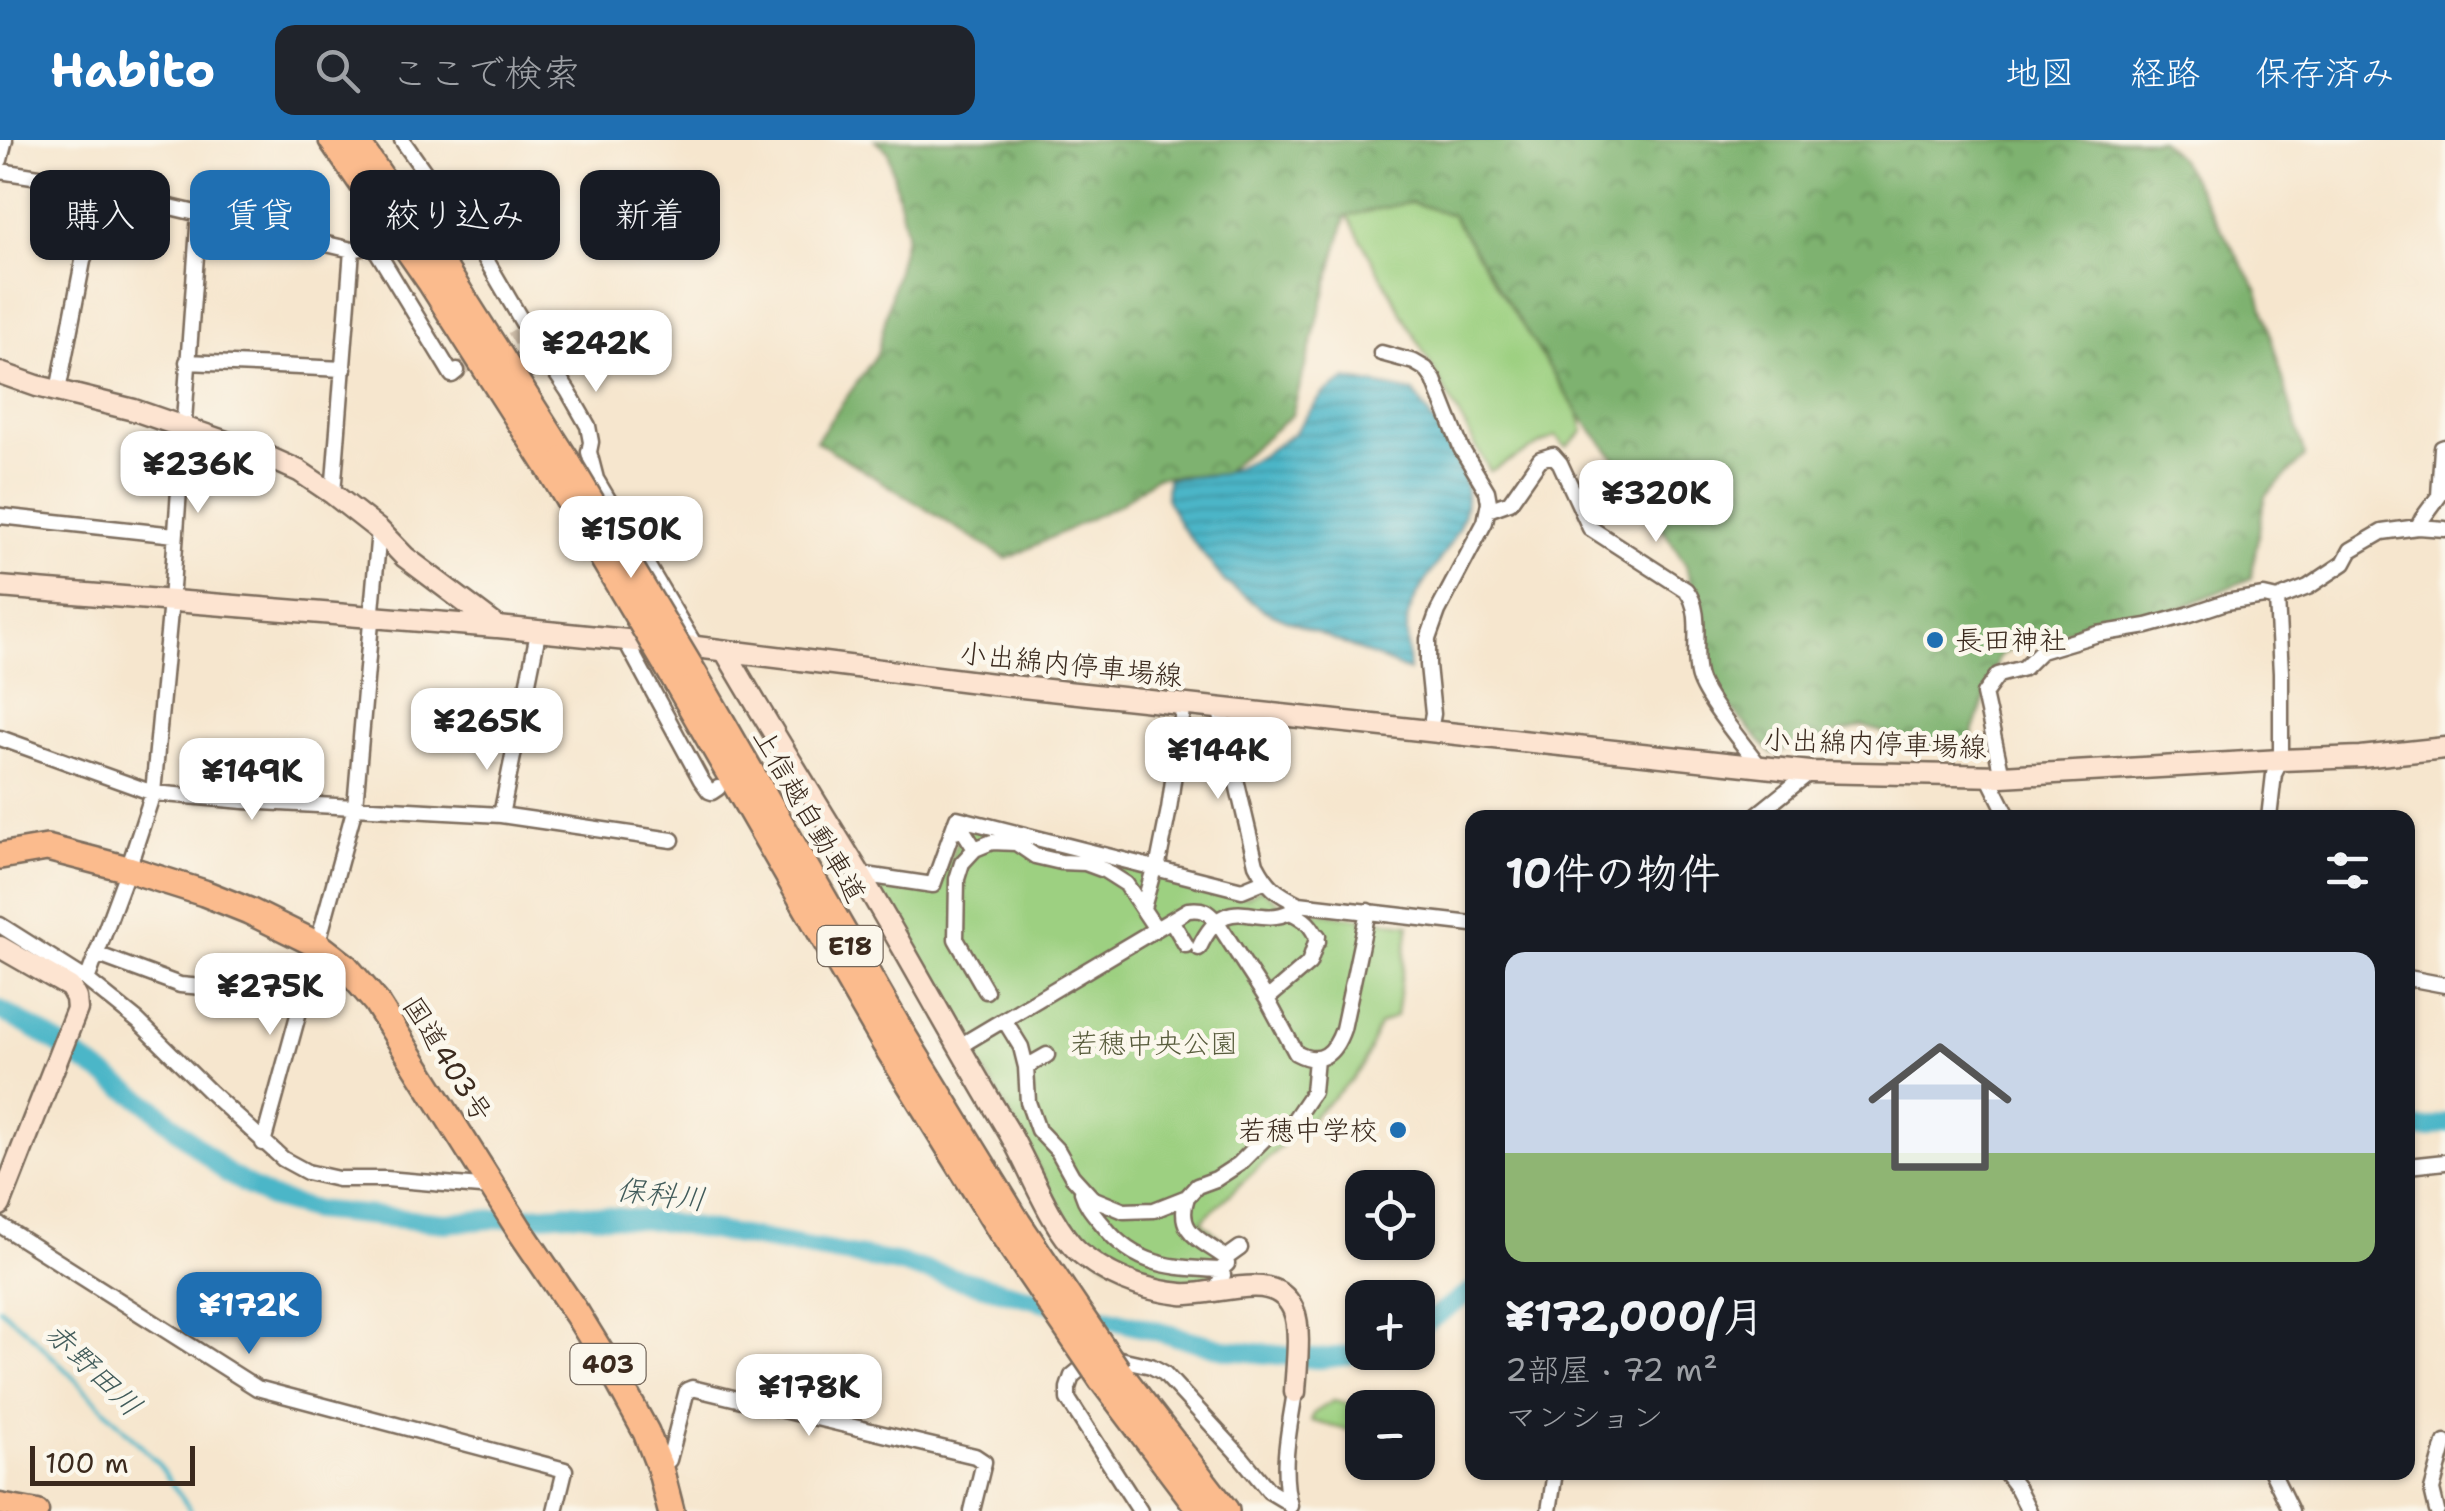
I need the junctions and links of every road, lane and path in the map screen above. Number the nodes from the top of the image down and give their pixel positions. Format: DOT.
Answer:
graph roads {
  1 [pos="4,140"];
  2 [pos="332,140"];
  3 [pos="355,140"];
  4 [pos="402,140"];
  5 [pos="0,160"];
  6 [pos="0,171"];
  7 [pos="30,176"];
  8 [pos="84,260"];
  9 [pos="195,260"];
  10 [pos="351,260"];
  11 [pos="389,260"];
  12 [pos="1381,353"];
  13 [pos="188,362"];
  14 [pos="344,370"];
  15 [pos="457,371"];
  16 [pos="0,372"];
  17 [pos="58,391"];
  18 [pos="182,428"];
  19 [pos="2445,447"];
  20 [pos="556,462"];
  21 [pos="333,494"];
  22 [pos="1488,510"];
  23 [pos="0,516"];
  24 [pos="2418,528"];
  25 [pos="2445,529"];
  26 [pos="379,530"];
  27 [pos="175,534"];
  28 [pos="0,587"];
  29 [pos="2278,599"];
  30 [pos="171,602"];
  31 [pos="371,615"];
  32 [pos="498,627"];
  33 [pos="538,633"];
  34 [pos="625,640"];
  35 [pos="725,650"];
  36 [pos="686,662"];
  37 [pos="1184,704"];
  38 [pos="1219,707"];
  39 [pos="1430,730"];
  40 [pos="0,738"];
  41 [pos="2445,748"];
  42 [pos="2281,760"];
  43 [pos="1760,767"];
  44 [pos="1810,772"];
  45 [pos="1995,776"];
  46 [pos="718,788"];
  47 [pos="153,793"];
  48 [pos="355,807"];
  49 [pos="1763,810"];
  50 [pos="2006,810"];
  51 [pos="2270,810"];
  52 [pos="501,815"];
  53 [pos="963,829"];
  54 [pos="672,840"];
  55 [pos="974,849"];
  56 [pos="5,859"];
  57 [pos="128,870"];
  58 [pos="1155,870"];
  59 [pos="859,874"];
  60 [pos="1264,881"];
  61 [pos="1317,906"];
  62 [pos="1143,908"];
  63 [pos="1368,912"];
  64 [pos="1171,920"];
  65 [pos="1217,922"];
  66 [pos="1465,923"];
  67 [pos="0,925"];
  68 [pos="1156,930"];
  69 [pos="1318,941"];
  70 [pos="318,945"];
  71 [pos="0,946"];
  72 [pos="96,954"];
  73 [pos="2415,979"];
  74 [pos="86,980"];
  75 [pos="2445,985"];
  76 [pos="986,991"];
  77 [pos="304,996"];
  78 [pos="1267,999"];
  79 [pos="1006,1021"];
  80 [pos="958,1048"];
  81 [pos="1047,1056"];
  82 [pos="1316,1059"];
  83 [pos="1026,1067"];
  84 [pos="263,1142"];
  85 [pos="2445,1162"];
  86 [pos="2415,1165"];
  87 [pos="1078,1182"];
  88 [pos="494,1190"];
  89 [pos="1187,1197"];
  90 [pos="0,1205"];
  91 [pos="0,1224"];
  92 [pos="1240,1248"];
  93 [pos="1221,1273"];
  94 [pos="1110,1376"];
  95 [pos="1295,1392"];
  96 [pos="2445,1443"];
  97 [pos="660,1468"];
  98 [pos="1554,1480"];
  99 [pos="2011,1480"];
  100 [pos="2276,1480"];
  101 [pos="0,1504"];
  102 [pos="1290,1507"];
  103 [pos="38,1511"];
  104 [pos="555,1511"];
  105 [pos="670,1511"];
  106 [pos="972,1511"];
  107 [pos="1140,1511"];
  108 [pos="1201,1511"];
  109 [pos="1226,1511"];
  110 [pos="1549,1511"];
  111 [pos="2029,1511"];
  112 [pos="2291,1511"];
  113 [pos="2437,1511"];
  1 -- 5 [label="street"];
  2 -- 20 [label="highway, 上信越自動車道 / E18"];
  3 -- 20 [label="highway, 上信越自動車道 / E18"];
  4 -- 36 [label="street"];
  6 -- 7 [label="street"];
  8 -- 17 [label="street"];
  9 -- 13 [label="street"];
  10 -- 14 [label="street"];
  11 -- 15 [label="street"];
  12 -- 22 [label="street"];
  13 -- 14 [label="street"];
  13 -- 18 [label="street"];
  14 -- 21 [label="street"];
  16 -- 17 [label="main road, 小出綿内停車場線"];
  17 -- 18 [label="main road, 小出綿内停車場線"];
  18 -- 21 [label="main road, 小出綿内停車場線"];
  18 -- 27 [label="street"];
  19 -- 24 [label="street"];
  20 -- 36 [label="highway, 上信越自動車道 / E18, bridge"];
  21 -- 26 [label="main road, 小出綿内停車場線"];
  22 -- 39 [label="street"];
  22 -- 43 [label="street"];
  23 -- 27 [label="street"];
  24 -- 25 [label="street"];
  24 -- 29 [label="street"];
  26 -- 31 [label="street"];
  26 -- 32 [label="main road, 小出綿内停車場線"];
  27 -- 30 [label="street"];
  28 -- 30 [label="main road"];
  29 -- 42 [label="street"];
  29 -- 45 [label="street"];
  30 -- 31 [label="main road"];
  30 -- 47 [label="street"];
  31 -- 32 [label="main road"];
  31 -- 48 [label="street"];
  32 -- 33 [label="main road, 小出綿内停車場線"];
  33 -- 34 [label="main road, 小出綿内停車場線"];
  33 -- 52 [label="street"];
  34 -- 36 [label="main road, 小出綿内停車場線"];
  34 -- 46 [label="street"];
  35 -- 36 [label="main road, 小出綿内停車場線"];
  35 -- 37 [label="main road, 小出綿内停車場線"];
  35 -- 59 [label="main road"];
  36 -- 94 [label="highway, 上信越自動車道 / E18, bridge"];
  37 -- 38 [label="main road, 小出綿内停車場線"];
  37 -- 58 [label="street"];
  38 -- 39 [label="main road, 小出綿内停車場線"];
  38 -- 60 [label="street"];
  39 -- 43 [label="main road, 小出綿内停車場線"];
  40 -- 47 [label="street"];
  41 -- 42 [label="main road, 小出綿内停車場線"];
  42 -- 45 [label="main road, 小出綿内停車場線"];
  42 -- 51 [label="street"];
  43 -- 44 [label="main road, 小出綿内停車場線"];
  44 -- 45 [label="main road, 小出綿内停車場線"];
  44 -- 49 [label="street"];
  45 -- 50 [label="street"];
  47 -- 48 [label="street"];
  47 -- 57 [label="street"];
  48 -- 52 [label="street"];
  48 -- 70 [label="street"];
  52 -- 54 [label="street"];
  53 -- 55 [label="street"];
  53 -- 58 [label="street"];
  53 -- 59 [label="street"];
  55 -- 62 [label="street"];
  55 -- 76 [label="street"];
  56 -- 57 [label="highway, 国道403号 / 403"];
  57 -- 70 [label="highway, 国道403号 / 403"];
  57 -- 72 [label="street"];
  58 -- 60 [label="street"];
  58 -- 62 [label="street"];
  59 -- 80 [label="main road"];
  60 -- 61 [label="street"];
  61 -- 63 [label="street"];
  61 -- 69 [label="street"];
  62 -- 68 [label="street"];
  63 -- 66 [label="street"];
  63 -- 82 [label="street"];
  64 -- 65 [label="street"];
  64 -- 65 [label="street"];
  64 -- 68 [label="street"];
  65 -- 69 [label="street"];
  65 -- 78 [label="street"];
  67 -- 74 [label="street"];
  68 -- 79 [label="street"];
  69 -- 78 [label="street"];
  70 -- 77 [label="street"];
  70 -- 88 [label="highway, 国道403号 / 403"];
  71 -- 90 [label="main road"];
  72 -- 74 [label="street"];
  72 -- 77 [label="street"];
  73 -- 75 [label="street"];
  74 -- 84 [label="street"];
  77 -- 84 [label="street"];
  78 -- 82 [label="street"];
  79 -- 80 [label="street"];
  79 -- 83 [label="street"];
  80 -- 93 [label="main road"];
  81 -- 83 [label="street"];
  82 -- 89 [label="street"];
  83 -- 87 [label="street"];
  84 -- 88 [label="street"];
  85 -- 86 [label="street"];
  87 -- 89 [label="street"];
  87 -- 93 [label="street"];
  88 -- 97 [label="highway, 国道403号 / 403"];
  89 -- 93 [label="street"];
  91 -- 104 [label="street"];
  92 -- 93 [label="street"];
  93 -- 95 [label="main road"];
  94 -- 108 [label="highway, 上信越自動車道 / E18"];
  94 -- 109 [label="highway, 上信越自動車道 / E18"];
  95 -- 102 [label="street"];
  96 -- 113 [label="street"];
  97 -- 105 [label="highway, 国道403号 / 403"];
  97 -- 106 [label="street"];
  98 -- 110 [label="street"];
  99 -- 111 [label="street"];
  100 -- 112 [label="street"];
  101 -- 103 [label="main road"];
  102 -- 107 [label="street"];
}
